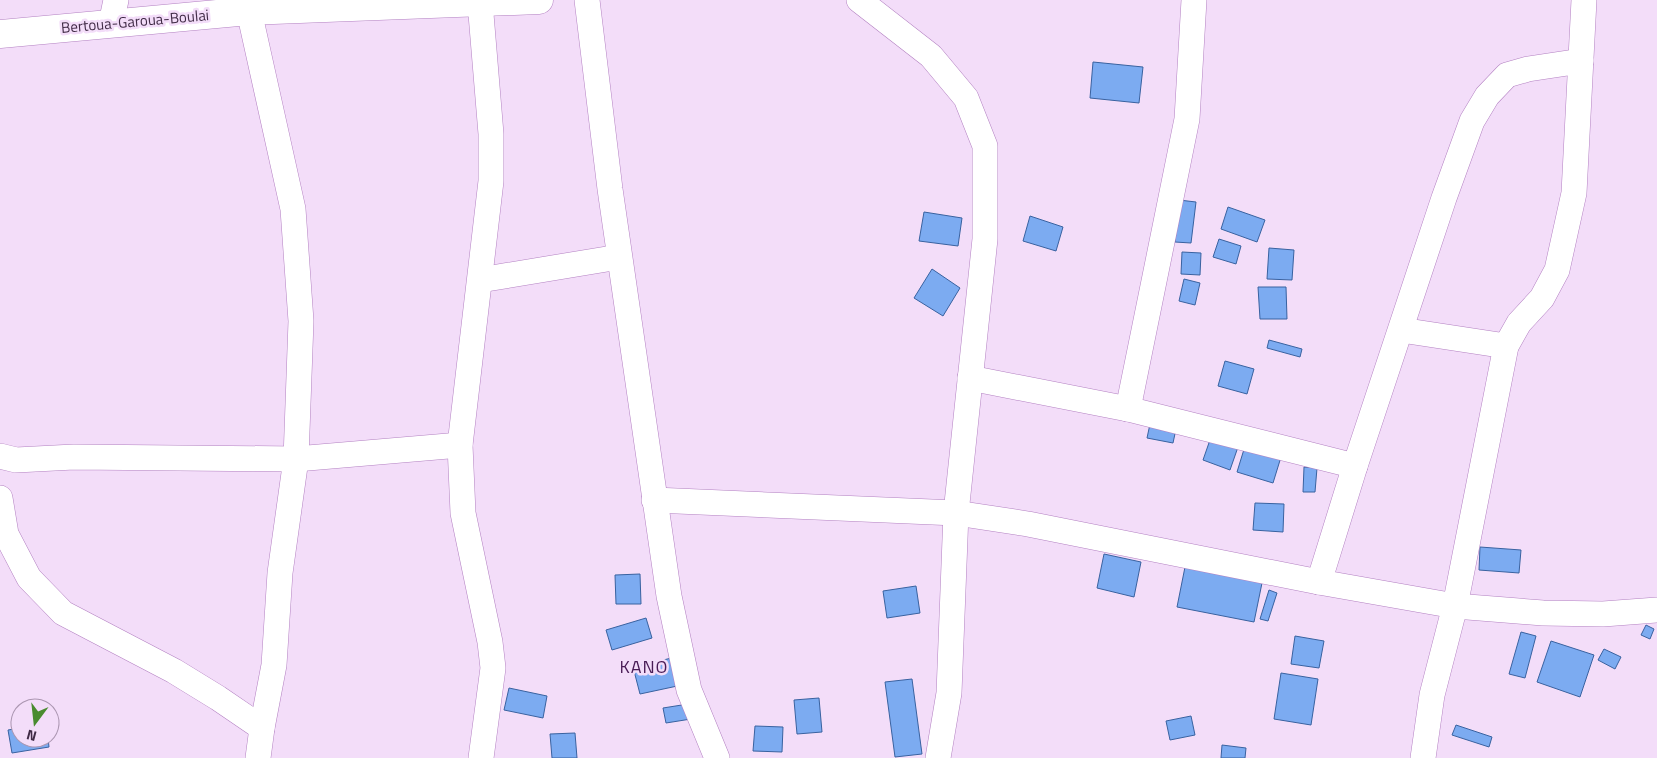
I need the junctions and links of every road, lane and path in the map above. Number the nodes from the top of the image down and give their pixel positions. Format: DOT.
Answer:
graph roads {
  1 [pos="539,0"];
  2 [pos="587,0"];
  3 [pos="859,0"];
  4 [pos="1194,0"];
  5 [pos="1584,0"];
  6 [pos="480,2"];
  7 [pos="249,11"];
  8 [pos="114,12"];
  9 [pos="0,34"];
  10 [pos="1581,61"];
  11 [pos="619,257"];
  12 [pos="480,280"];
  13 [pos="1401,330"];
  14 [pos="1506,346"];
  15 [pos="970,378"];
  16 [pos="1128,409"];
  17 [pos="460,445"];
  18 [pos="0,456"];
  19 [pos="296,460"];
  20 [pos="1355,466"];
  21 [pos="0,498"];
  22 [pos="654,500"];
  23 [pos="956,513"];
  24 [pos="1319,582"];
  25 [pos="1455,606"];
  26 [pos="1657,610"];
  27 [pos="262,728"];
  28 [pos="258,758"];
  29 [pos="481,758"];
  30 [pos="717,758"];
  31 [pos="938,758"];
  32 [pos="1423,758"];
  1 -- 6 [label="highway, Bertoua-Garoua-Boulai"];
  2 -- 11 [label="street"];
  3 -- 15 [label="street"];
  4 -- 16 [label="street"];
  5 -- 10 [label="street"];
  6 -- 7 [label="highway, Bertoua-Garoua-Boulai"];
  6 -- 12 [label="street"];
  7 -- 8 [label="highway, Bertoua-Garoua-Boulai"];
  7 -- 19 [label="street"];
  8 -- 9 [label="highway, Bertoua-Garoua-Boulai"];
  10 -- 13 [label="street"];
  10 -- 14 [label="street"];
  11 -- 12 [label="street"];
  11 -- 22 [label="street"];
  12 -- 17 [label="street"];
  13 -- 14 [label="street"];
  13 -- 20 [label="street"];
  14 -- 25 [label="street"];
  15 -- 16 [label="street"];
  15 -- 23 [label="street"];
  16 -- 20 [label="street"];
  17 -- 19 [label="street"];
  17 -- 29 [label="street"];
  18 -- 19 [label="street"];
  19 -- 27 [label="street"];
  20 -- 24 [label="street"];
  21 -- 27 [label="street"];
  22 -- 23 [label="street"];
  22 -- 30 [label="street"];
  23 -- 24 [label="street"];
  23 -- 31 [label="street"];
  24 -- 25 [label="street"];
  25 -- 26 [label="street"];
  25 -- 32 [label="street"];
  27 -- 28 [label="street"];
}
